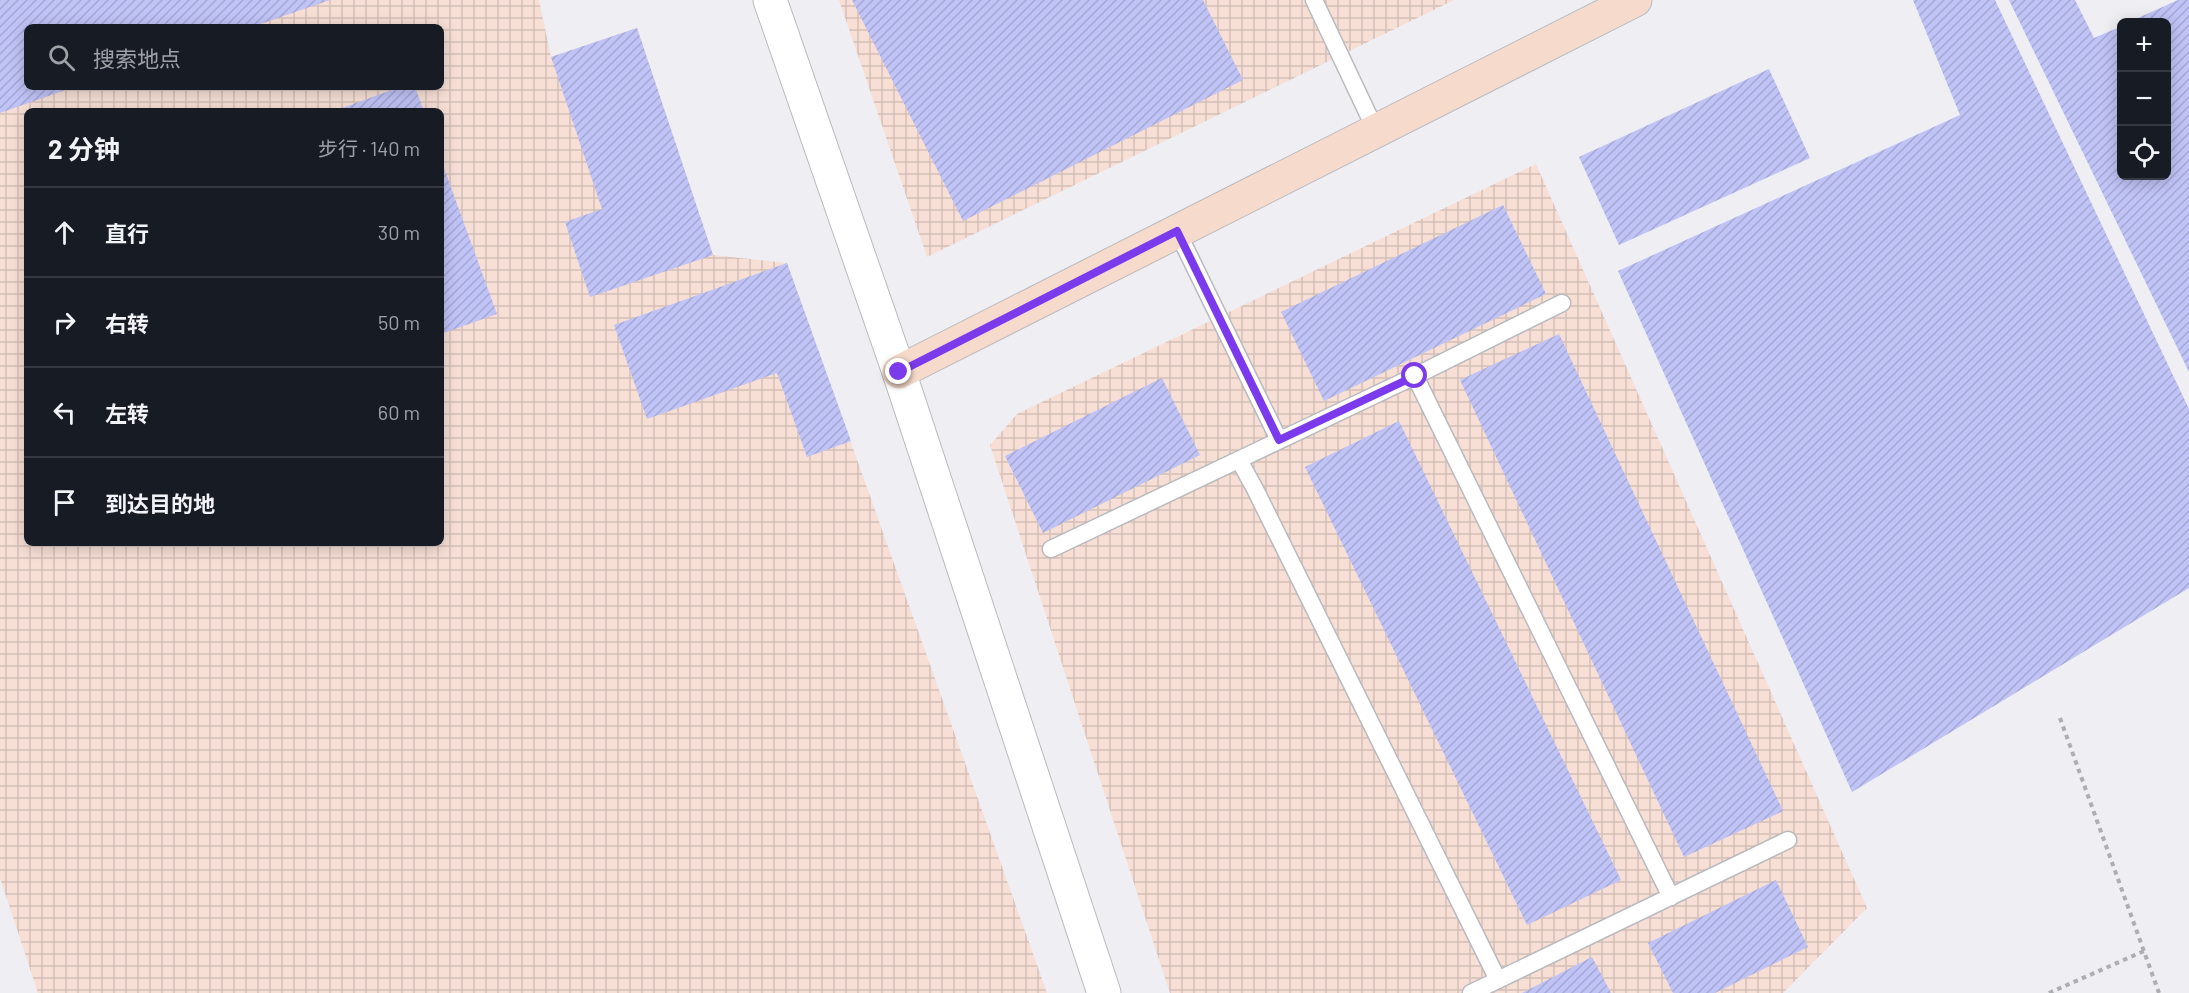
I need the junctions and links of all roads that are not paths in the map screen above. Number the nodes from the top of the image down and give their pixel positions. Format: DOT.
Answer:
graph roads {
  1 [pos="770,0"];
  2 [pos="1314,0"];
  3 [pos="1635,0"];
  4 [pos="1376,131"];
  5 [pos="1177,231"];
  6 [pos="1562,303"];
  7 [pos="899,372"];
  8 [pos="1415,376"];
  9 [pos="1279,440"];
  10 [pos="1239,460"];
  11 [pos="1051,549"];
  12 [pos="1788,840"];
  13 [pos="1671,897"];
  14 [pos="1498,980"];
  15 [pos="1104,993"];
  16 [pos="1471,993"];
  1 -- 7 [label="street"];
  2 -- 4 [label="lane"];
  3 -- 4 [label="street"];
  4 -- 5 [label="street"];
  5 -- 7 [label="street"];
  5 -- 9 [label="lane"];
  6 -- 8 [label="lane"];
  7 -- 15 [label="street"];
  8 -- 9 [label="lane"];
  8 -- 13 [label="lane"];
  9 -- 10 [label="lane"];
  10 -- 11 [label="lane"];
  10 -- 14 [label="lane"];
  12 -- 13 [label="lane"];
  13 -- 14 [label="lane"];
  14 -- 16 [label="lane"];
}
